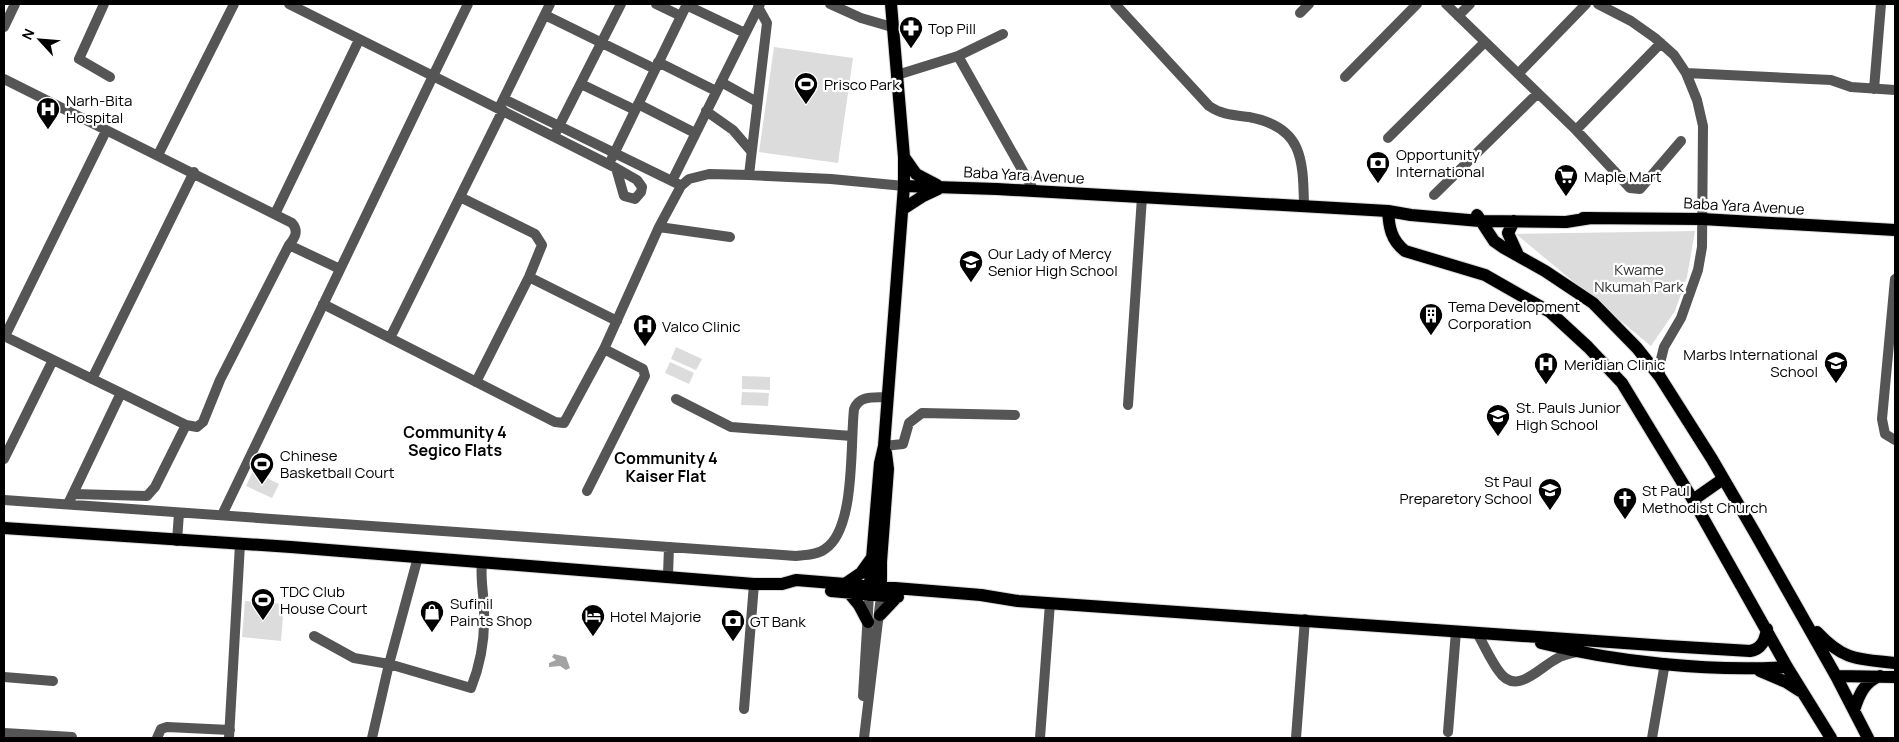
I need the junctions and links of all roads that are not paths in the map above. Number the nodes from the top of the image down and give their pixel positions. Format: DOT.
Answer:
graph roads {
  1 [pos="14,4"];
  2 [pos="104,4"];
  3 [pos="234,4"];
  4 [pos="289,4"];
  5 [pos="468,4"];
  6 [pos="550,4"];
  7 [pos="621,4"];
  8 [pos="656,4"];
  9 [pos="687,4"];
  10 [pos="830,4"];
  11 [pos="890,4"];
  12 [pos="1115,4"];
  13 [pos="1309,4"];
  14 [pos="1417,4"];
  15 [pos="1446,4"];
  16 [pos="1470,4"];
  17 [pos="1586,4"];
  18 [pos="1598,4"];
  19 [pos="1881,4"];
  20 [pos="759,6"];
  21 [pos="1300,13"];
  22 [pos="545,15"];
  23 [pos="681,16"];
  24 [pos="1458,16"];
  25 [pos="892,26"];
  26 [pos="4,28"];
  27 [pos="745,33"];
  28 [pos="1003,34"];
  29 [pos="359,40"];
  30 [pos="1485,42"];
  31 [pos="601,43"];
  32 [pos="1661,44"];
  33 [pos="958,56"];
  34 [pos="657,66"];
  35 [pos="1686,73"];
  36 [pos="1518,74"];
  37 [pos="897,75"];
  38 [pos="433,76"];
  39 [pos="110,77"];
  40 [pos="1345,77"];
  41 [pos="4,79"];
  42 [pos="581,84"];
  43 [pos="719,86"];
  44 [pos="1874,89"];
  45 [pos="1895,90"];
  46 [pos="1538,93"];
  47 [pos="757,102"];
  48 [pos="502,106"];
  49 [pos="636,107"];
  50 [pos="706,111"];
  51 [pos="1576,130"];
  52 [pos="106,131"];
  53 [pos="556,132"];
  54 [pos="695,133"];
  55 [pos="1388,138"];
  56 [pos="1681,141"];
  57 [pos="751,151"];
  58 [pos="614,154"];
  59 [pos="158,155"];
  60 [pos="904,157"];
  61 [pos="194,172"];
  62 [pos="749,175"];
  63 [pos="677,183"];
  64 [pos="904,186"];
  65 [pos="944,187"];
  66 [pos="1034,191"];
  67 [pos="1434,195"];
  68 [pos="1142,197"];
  69 [pos="460,198"];
  70 [pos="1304,206"];
  71 [pos="903,209"];
  72 [pos="1388,211"];
  73 [pos="275,214"];
  74 [pos="1478,217"];
  75 [pos="1591,218"];
  76 [pos="1702,219"];
  77 [pos="1514,221"];
  78 [pos="659,227"];
  79 [pos="1895,230"];
  80 [pos="730,237"];
  81 [pos="289,245"];
  82 [pos="1518,255"];
  83 [pos="340,269"];
  84 [pos="529,277"];
  85 [pos="1895,279"];
  86 [pos="323,304"];
  87 [pos="617,321"];
  88 [pos="4,336"];
  89 [pos="390,338"];
  90 [pos="604,349"];
  91 [pos="53,360"];
  92 [pos="1660,377"];
  93 [pos="92,379"];
  94 [pos="476,382"];
  95 [pos="121,393"];
  96 [pos="888,398"];
  97 [pos="676,400"];
  98 [pos="1128,405"];
  99 [pos="1015,415"];
  100 [pos="186,425"];
  101 [pos="852,436"];
  102 [pos="1895,440"];
  103 [pos="884,446"];
  104 [pos="4,458"];
  105 [pos="1723,479"];
  106 [pos="587,491"];
  107 [pos="73,494"];
  108 [pos="4,500"];
  109 [pos="1693,500"];
  110 [pos="68,504"];
  111 [pos="180,512"];
  112 [pos="222,515"];
  113 [pos="4,528"];
  114 [pos="177,541"];
  115 [pos="240,544"];
  116 [pos="669,547"];
  117 [pos="418,557"];
  118 [pos="876,561"];
  119 [pos="482,562"];
  120 [pos="668,576"];
  121 [pos="754,584"];
  122 [pos="847,588"];
  123 [pos="875,591"];
  124 [pos="899,593"];
  125 [pos="1050,603"];
  126 [pos="1801,614"];
  127 [pos="880,615"];
  128 [pos="1305,620"];
  129 [pos="868,622"];
  130 [pos="1767,629"];
  131 [pos="1456,631"];
  132 [pos="1477,633"];
  133 [pos="1495,634"];
  134 [pos="314,636"];
  135 [pos="1576,652"];
  136 [pos="1826,659"];
  137 [pos="1856,659"];
  138 [pos="1665,663"];
  139 [pos="1895,663"];
  140 [pos="389,664"];
  141 [pos="1787,667"];
  142 [pos="1755,669"];
  143 [pos="1836,676"];
  144 [pos="1881,676"];
  145 [pos="4,677"];
  146 [pos="1895,677"];
  147 [pos="53,681"];
  148 [pos="1804,694"];
  149 [pos="744,709"];
  150 [pos="1854,710"];
  151 [pos="1448,732"];
  152 [pos="4,733"];
  153 [pos="199,733"];
  154 [pos="230,734"];
  155 [pos="72,737"];
  156 [pos="157,738"];
  157 [pos="372,738"];
  158 [pos="863,738"];
  159 [pos="1040,738"];
  160 [pos="1296,738"];
  161 [pos="1652,738"];
  162 [pos="1831,738"];
  163 [pos="1868,738"];
  1 -- 26 [label="street"];
  2 -- 39 [label="street"];
  3 -- 59 [label="street"];
  4 -- 29 [label="street"];
  5 -- 38 [label="street"];
  6 -- 22 [label="street"];
  7 -- 31 [label="street"];
  8 -- 23 [label="street"];
  9 -- 23 [label="street"];
  9 -- 27 [label="street"];
  10 -- 25 [label="street"];
  11 -- 25 [label="main road"];
  12 -- 70 [label="street"];
  13 -- 21 [label="street"];
  14 -- 40 [label="street"];
  15 -- 24 [label="street"];
  16 -- 24 [label="street"];
  17 -- 36 [label="street"];
  18 -- 32 [label="street"];
  19 -- 44 [label="street"];
  20 -- 27 [label="street"];
  20 -- 47 [label="street"];
  22 -- 31 [label="street"];
  22 -- 48 [label="street"];
  23 -- 34 [label="street"];
  24 -- 30 [label="street"];
  25 -- 37 [label="main road"];
  27 -- 43 [label="street"];
  28 -- 33 [label="street"];
  29 -- 38 [label="street"];
  29 -- 73 [label="street"];
  30 -- 36 [label="street"];
  30 -- 55 [label="street"];
  31 -- 34 [label="street"];
  31 -- 42 [label="street"];
  32 -- 35 [label="street"];
  32 -- 51 [label="street"];
  33 -- 37 [label="street"];
  33 -- 66 [label="street"];
  34 -- 43 [label="street"];
  34 -- 49 [label="street"];
  35 -- 44 [label="street"];
  35 -- 76 [label="street"];
  36 -- 46 [label="street"];
  37 -- 60 [label="main road"];
  38 -- 48 [label="street"];
  38 -- 83 [label="street"];
  41 -- 52 [label="street"];
  42 -- 49 [label="street"];
  42 -- 53 [label="street"];
  43 -- 47 [label="street"];
  43 -- 50 [label="street"];
  44 -- 45 [label="street"];
  46 -- 51 [label="street"];
  46 -- 67 [label="street"];
  47 -- 57 [label="street"];
  48 -- 53 [label="street"];
  48 -- 69 [label="street"];
  49 -- 54 [label="street"];
  49 -- 58 [label="street"];
  50 -- 54 [label="street"];
  50 -- 57 [label="street"];
  51 -- 56 [label="street"];
  52 -- 59 [label="street"];
  52 -- 88 [label="street"];
  53 -- 58 [label="street"];
  53 -- 58 [label="street"];
  54 -- 63 [label="street"];
  57 -- 62 [label="street"];
  58 -- 63 [label="street"];
  59 -- 61 [label="street"];
  60 -- 64 [label="main road"];
  60 -- 65 [label="main road"];
  61 -- 73 [label="street"];
  61 -- 93 [label="street"];
  62 -- 63 [label="street"];
  62 -- 64 [label="street"];
  63 -- 78 [label="street"];
  64 -- 65 [label="main road, Baba Yara Avenue"];
  64 -- 71 [label="main road"];
  65 -- 66 [label="main road, Baba Yara Avenue"];
  65 -- 71 [label="main road"];
  66 -- 68 [label="main road, Baba Yara Avenue"];
  68 -- 70 [label="main road, Baba Yara Avenue"];
  68 -- 98 [label="street"];
  69 -- 84 [label="street"];
  69 -- 89 [label="street"];
  70 -- 72 [label="main road, Baba Yara Avenue"];
  71 -- 96 [label="main road"];
  72 -- 74 [label="main road, Baba Yara Avenue"];
  72 -- 109 [label="main road"];
  73 -- 81 [label="street"];
  74 -- 75 [label="main road, Baba Yara Avenue"];
  74 -- 77 [label="main road, Baba Yara Avenue"];
  74 -- 82 [label="main road"];
  75 -- 76 [label="main road, Baba Yara Avenue"];
  75 -- 77 [label="main road, Baba Yara Avenue"];
  76 -- 79 [label="main road, Baba Yara Avenue"];
  76 -- 92 [label="street"];
  77 -- 82 [label="main road"];
  78 -- 80 [label="street"];
  78 -- 87 [label="street"];
  81 -- 83 [label="street"];
  81 -- 100 [label="street"];
  82 -- 92 [label="main road"];
  83 -- 86 [label="street"];
  84 -- 87 [label="street"];
  84 -- 94 [label="street"];
  85 -- 102 [label="street"];
  86 -- 89 [label="street"];
  86 -- 112 [label="street"];
  87 -- 90 [label="street"];
  88 -- 91 [label="street"];
  89 -- 94 [label="street"];
  90 -- 94 [label="street"];
  90 -- 106 [label="street"];
  91 -- 93 [label="street"];
  91 -- 104 [label="street"];
  92 -- 105 [label="main road"];
  93 -- 95 [label="street"];
  95 -- 100 [label="street"];
  95 -- 107 [label="street"];
  96 -- 101 [label="street"];
  96 -- 103 [label="main road"];
  97 -- 101 [label="street"];
  99 -- 103 [label="street"];
  100 -- 107 [label="street"];
  101 -- 116 [label="street"];
  103 -- 118 [label="main road"];
  105 -- 109 [label="main road"];
  105 -- 126 [label="main road"];
  107 -- 110 [label="street"];
  108 -- 110 [label="street"];
  109 -- 130 [label="main road"];
  110 -- 111 [label="street"];
  111 -- 112 [label="street"];
  111 -- 114 [label="street"];
  112 -- 116 [label="street"];
  113 -- 114 [label="main road"];
  114 -- 115 [label="main road"];
  115 -- 117 [label="main road"];
  115 -- 154 [label="street"];
  116 -- 120 [label="street"];
  117 -- 119 [label="main road"];
  117 -- 140 [label="street"];
  118 -- 122 [label="main road"];
  118 -- 123 [label="main road"];
  118 -- 124 [label="main road"];
  119 -- 120 [label="main road"];
  119 -- 140 [label="street"];
  120 -- 121 [label="main road"];
  121 -- 122 [label="main road"];
  121 -- 149 [label="street"];
  122 -- 123 [label="main road"];
  122 -- 129 [label="main road"];
  123 -- 124 [label="main road"];
  123 -- 127 [label="street"];
  123 -- 129 [label="street"];
  124 -- 125 [label="main road"];
  124 -- 127 [label="main road"];
  125 -- 128 [label="main road"];
  125 -- 159 [label="street"];
  126 -- 136 [label="main road"];
  126 -- 137 [label="main road"];
  127 -- 158 [label="street"];
  128 -- 131 [label="main road"];
  128 -- 160 [label="street"];
  129 -- 158 [label="street"];
  130 -- 133 [label="main road"];
  130 -- 141 [label="main road"];
  131 -- 132 [label="main road"];
  131 -- 151 [label="street"];
  132 -- 133 [label="main road"];
  132 -- 135 [label="street"];
  133 -- 135 [label="main road"];
  134 -- 140 [label="street"];
  135 -- 138 [label="main road"];
  136 -- 137 [label="main road"];
  136 -- 143 [label="main road"];
  137 -- 139 [label="main road"];
  138 -- 142 [label="main road"];
  138 -- 161 [label="street"];
  140 -- 157 [label="street"];
  141 -- 142 [label="main road"];
  141 -- 148 [label="main road"];
  142 -- 148 [label="main road"];
  143 -- 144 [label="main road"];
  143 -- 150 [label="main road"];
  144 -- 146 [label="main road"];
  144 -- 150 [label="main road"];
  145 -- 147 [label="street"];
  148 -- 162 [label="main road"];
  150 -- 163 [label="main road"];
  152 -- 155 [label="street"];
  153 -- 154 [label="street"];
  153 -- 156 [label="street"];
}
